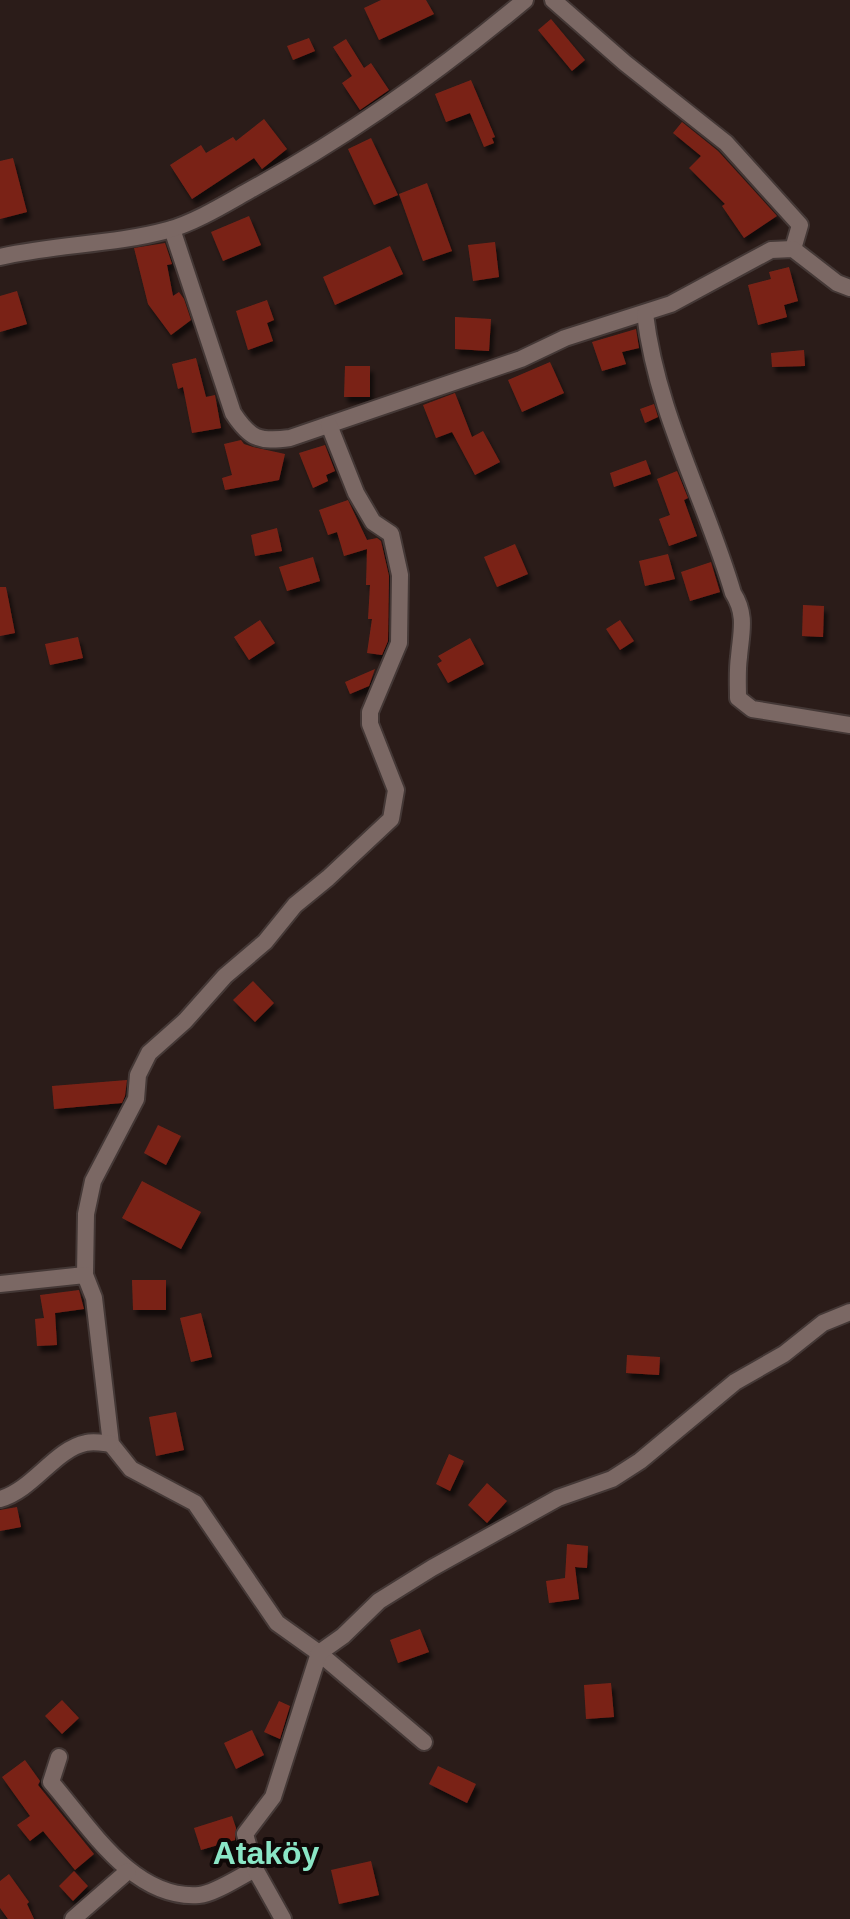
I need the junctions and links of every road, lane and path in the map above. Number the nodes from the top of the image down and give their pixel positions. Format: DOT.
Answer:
graph roads {
  1 [pos="525,0"];
  2 [pos="553,0"];
  3 [pos="172,229"];
  4 [pos="793,249"];
  5 [pos="0,257"];
  6 [pos="850,288"];
  7 [pos="645,314"];
  8 [pos="329,425"];
  9 [pos="850,725"];
  10 [pos="85,1275"];
  11 [pos="0,1284"];
  12 [pos="850,1312"];
  13 [pos="111,1444"];
  14 [pos="0,1499"];
  15 [pos="319,1653"];
  16 [pos="424,1742"];
  17 [pos="59,1757"];
  18 [pos="255,1869"];
  19 [pos="128,1871"];
  20 [pos="73,1919"];
  21 [pos="283,1919"];
  1 -- 3 [label="street"];
  2 -- 4 [label="street"];
  3 -- 5 [label="street"];
  3 -- 8 [label="street"];
  4 -- 6 [label="street"];
  4 -- 7 [label="street"];
  7 -- 8 [label="street"];
  7 -- 9 [label="street"];
  8 -- 10 [label="street"];
  10 -- 11 [label="street"];
  10 -- 13 [label="street"];
  12 -- 15 [label="street"];
  13 -- 14 [label="street"];
  13 -- 15 [label="street"];
  15 -- 16 [label="street"];
  15 -- 18 [label="street"];
  17 -- 19 [label="street"];
  18 -- 19 [label="street"];
  18 -- 21 [label="street"];
  19 -- 20 [label="street"];
}
